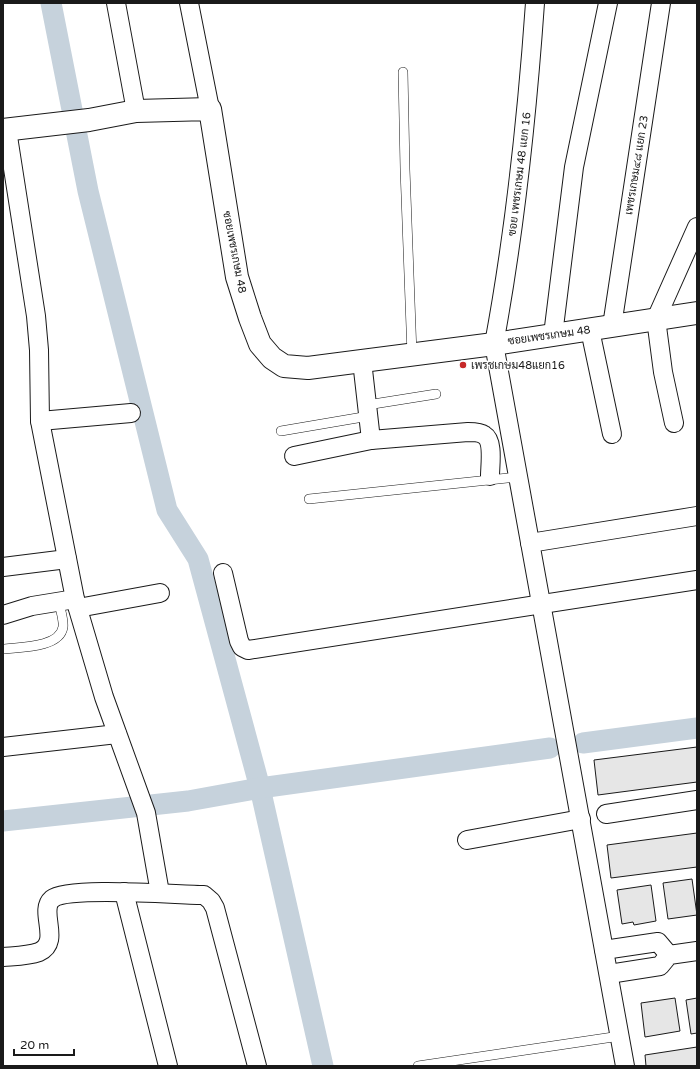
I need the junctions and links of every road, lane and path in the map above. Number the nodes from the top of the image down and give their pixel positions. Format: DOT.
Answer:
graph roads {
  1 [pos="116,3"];
  2 [pos="189,3"];
  3 [pos="535,3"];
  4 [pos="608,3"];
  5 [pos="661,3"];
  6 [pos="403,72"];
  7 [pos="210,109"];
  8 [pos="136,111"];
  9 [pos="5,130"];
  10 [pos="697,227"];
  11 [pos="697,313"];
  12 [pos="656,319"];
  13 [pos="612,326"];
  14 [pos="590,330"];
  15 [pos="553,335"];
  16 [pos="494,344"];
  17 [pos="412,354"];
  18 [pos="362,361"];
  19 [pos="436,394"];
  20 [pos="368,411"];
  21 [pos="131,413"];
  22 [pos="40,420"];
  23 [pos="674,423"];
  24 [pos="281,431"];
  25 [pos="612,434"];
  26 [pos="371,440"];
  27 [pos="294,456"];
  28 [pos="490,476"];
  29 [pos="518,477"];
  30 [pos="309,499"];
  31 [pos="697,516"];
  32 [pos="530,544"];
  33 [pos="67,559"];
  34 [pos="3,567"];
  35 [pos="223,573"];
  36 [pos="697,580"];
  37 [pos="160,594"];
  38 [pos="71,603"];
  39 [pos="540,604"];
  40 [pos="3,614"];
  41 [pos="3,649"];
  42 [pos="117,734"];
  43 [pos="3,747"];
  44 [pos="697,800"];
  45 [pos="606,814"];
  46 [pos="580,819"];
  47 [pos="467,840"];
  48 [pos="124,892"];
  49 [pos="160,893"];
  50 [pos="604,950"];
  51 [pos="697,951"];
  52 [pos="670,955"];
  53 [pos="3,957"];
  54 [pos="609,974"];
  55 [pos="620,1036"];
  56 [pos="168,1066"];
  57 [pos="257,1066"];
  58 [pos="418,1066"];
  59 [pos="625,1066"];
  1 -- 8 [label="street"];
  2 -- 7 [label="street"];
  3 -- 16 [label="street, ซอย เพชรเกษม 48 แยก 16"];
  4 -- 15 [label="street"];
  5 -- 13 [label="street, เพชรเกษม๔๘ แยก 23"];
  6 -- 17 [label="lane"];
  7 -- 8 [label="street"];
  7 -- 18 [label="street, ซอยเพชรเกษม 48"];
  8 -- 9 [label="street"];
  9 -- 22 [label="street"];
  10 -- 12 [label="street"];
  11 -- 12 [label="street, ซอยเพชรเกษม 48"];
  12 -- 13 [label="street, ซอยเพชรเกษม 48"];
  12 -- 23 [label="street"];
  13 -- 14 [label="street, ซอยเพชรเกษม 48"];
  14 -- 15 [label="street, ซอยเพชรเกษม 48"];
  14 -- 25 [label="street"];
  15 -- 16 [label="street, ซอยเพชรเกษม 48"];
  16 -- 17 [label="street, ซอยเพชรเกษม 48"];
  16 -- 29 [label="street"];
  17 -- 18 [label="street, ซอยเพชรเกษม 48"];
  18 -- 20 [label="street"];
  19 -- 20 [label="lane"];
  20 -- 24 [label="lane"];
  20 -- 26 [label="street"];
  21 -- 22 [label="street"];
  22 -- 33 [label="street"];
  26 -- 27 [label="street"];
  26 -- 28 [label="street"];
  29 -- 30 [label="lane"];
  29 -- 32 [label="street"];
  31 -- 32 [label="street"];
  32 -- 39 [label="street"];
  33 -- 34 [label="street"];
  33 -- 38 [label="street"];
  35 -- 39 [label="street"];
  36 -- 39 [label="street"];
  37 -- 38 [label="street"];
  38 -- 40 [label="street"];
  38 -- 41 [label="lane"];
  38 -- 42 [label="street"];
  39 -- 46 [label="street"];
  42 -- 43 [label="street"];
  42 -- 49 [label="street"];
  44 -- 45 [label="street"];
  46 -- 47 [label="street"];
  46 -- 50 [label="street"];
  48 -- 49 [label="street"];
  48 -- 53 [label="street"];
  48 -- 56 [label="street"];
  49 -- 57 [label="street"];
  50 -- 52 [label="street"];
  50 -- 54 [label="street"];
  51 -- 52 [label="street"];
  52 -- 54 [label="street"];
  54 -- 55 [label="street"];
  55 -- 58 [label="lane"];
  55 -- 59 [label="street"];
}
